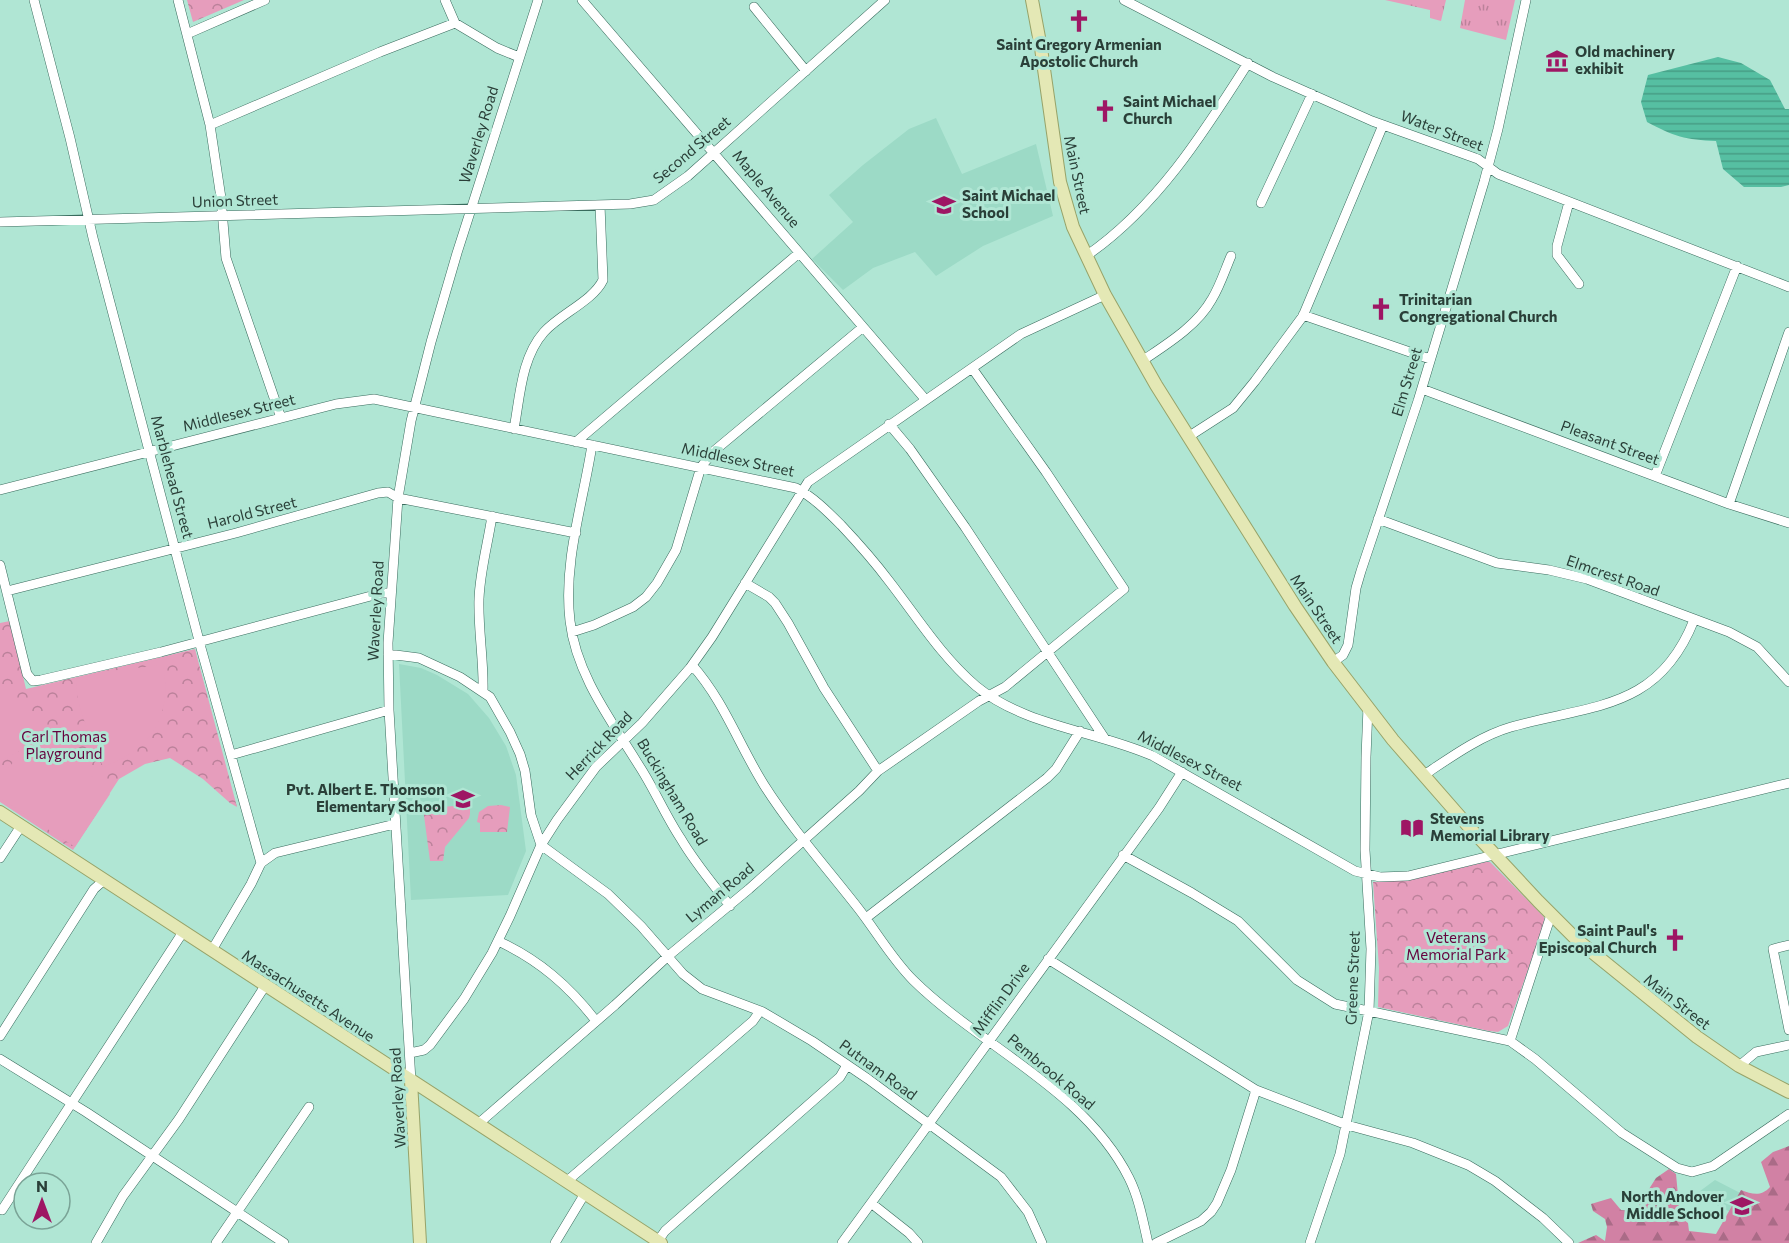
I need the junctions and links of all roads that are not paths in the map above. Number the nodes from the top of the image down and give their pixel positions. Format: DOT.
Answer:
graph roads {
  1 [pos="34,0"];
  2 [pos="178,0"];
  3 [pos="264,0"];
  4 [pos="445,0"];
  5 [pos="538,0"];
  6 [pos="582,0"];
  7 [pos="885,0"];
  8 [pos="1032,0"];
  9 [pos="1124,0"];
  10 [pos="1526,0"];
  11 [pos="754,7"];
  12 [pos="455,22"];
  13 [pos="187,34"];
  14 [pos="519,57"];
  15 [pos="1248,63"];
  16 [pos="806,71"];
  17 [pos="1312,94"];
  18 [pos="1383,124"];
  19 [pos="210,125"];
  20 [pos="715,152"];
  21 [pos="1487,167"];
  22 [pos="1261,202"];
  23 [pos="1569,202"];
  24 [pos="600,205"];
  25 [pos="471,209"];
  26 [pos="223,216"];
  27 [pos="89,220"];
  28 [pos="0,222"];
  29 [pos="799,253"];
  30 [pos="1086,256"];
  31 [pos="1232,256"];
  32 [pos="1737,266"];
  33 [pos="1579,284"];
  34 [pos="1789,287"];
  35 [pos="1105,295"];
  36 [pos="1303,315"];
  37 [pos="863,327"];
  38 [pos="1789,332"];
  39 [pos="1430,359"];
  40 [pos="1142,361"];
  41 [pos="972,368"];
  42 [pos="1422,389"];
  43 [pos="925,399"];
  44 [pos="414,408"];
  45 [pos="281,418"];
  46 [pos="890,424"];
  47 [pos="514,429"];
  48 [pos="1188,437"];
  49 [pos="576,442"];
  50 [pos="592,445"];
  51 [pos="150,452"];
  52 [pos="701,467"];
  53 [pos="1655,476"];
  54 [pos="0,490"];
  55 [pos="802,491"];
  56 [pos="398,498"];
  57 [pos="1729,504"];
  58 [pos="492,516"];
  59 [pos="1378,519"];
  60 [pos="1789,523"];
  61 [pos="576,534"];
  62 [pos="176,547"];
  63 [pos="0,565"];
  64 [pos="745,583"];
  65 [pos="7,591"];
  66 [pos="391,593"];
  67 [pos="1694,620"];
  68 [pos="572,632"];
  69 [pos="200,641"];
  70 [pos="1048,651"];
  71 [pos="388,654"];
  72 [pos="1333,662"];
  73 [pos="692,665"];
  74 [pos="1789,682"];
  75 [pos="483,692"];
  76 [pos="990,695"];
  77 [pos="1368,707"];
  78 [pos="389,710"];
  79 [pos="1080,731"];
  80 [pos="1105,739"];
  81 [pos="623,740"];
  82 [pos="231,755"];
  83 [pos="878,771"];
  84 [pos="1182,772"];
  85 [pos="1424,775"];
  86 [pos="1789,783"];
  87 [pos="0,812"];
  88 [pos="395,824"];
  89 [pos="21,826"];
  90 [pos="804,840"];
  91 [pos="542,845"];
  92 [pos="1495,854"];
  93 [pos="1124,855"];
  94 [pos="0,858"];
  95 [pos="261,863"];
  96 [pos="1366,874"];
  97 [pos="103,881"];
  98 [pos="730,906"];
  99 [pos="1551,915"];
  100 [pos="866,918"];
  101 [pos="183,932"];
  102 [pos="498,941"];
  103 [pos="1789,945"];
  104 [pos="212,950"];
  105 [pos="667,957"];
  106 [pos="1048,959"];
  107 [pos="265,986"];
  108 [pos="760,1011"];
  109 [pos="1369,1011"];
  110 [pos="596,1021"];
  111 [pos="1789,1030"];
  112 [pos="0,1036"];
  113 [pos="990,1040"];
  114 [pos="1510,1041"];
  115 [pos="1789,1045"];
  116 [pos="410,1053"];
  117 [pos="0,1059"];
  118 [pos="847,1065"];
  119 [pos="1739,1066"];
  120 [pos="411,1081"];
  121 [pos="1256,1090"];
  122 [pos="1789,1092"];
  123 [pos="72,1103"];
  124 [pos="309,1107"];
  125 [pos="1789,1114"];
  126 [pos="478,1124"];
  127 [pos="928,1124"];
  128 [pos="1347,1125"];
  129 [pos="152,1156"];
  130 [pos="566,1182"];
  131 [pos="584,1194"];
  132 [pos="871,1203"];
  133 [pos="2,1210"];
  134 [pos="237,1211"];
  135 [pos="659,1242"];
  136 [pos="96,1243"];
  137 [pos="216,1243"];
  138 [pos="284,1243"];
  139 [pos="420,1243"];
  140 [pos="555,1243"];
  141 [pos="842,1243"];
  142 [pos="918,1243"];
  143 [pos="1042,1243"];
  144 [pos="1148,1243"];
  145 [pos="1156,1243"];
  146 [pos="1310,1243"];
  147 [pos="1569,1243"];
  1 -- 27 [label="street, Marblehead Street"];
  2 -- 13 [label="street"];
  3 -- 13 [label="street"];
  4 -- 12 [label="street"];
  5 -- 14 [label="street, Waverley Road"];
  6 -- 20 [label="street, Maple Avenue"];
  7 -- 16 [label="street, Second Street"];
  8 -- 30 [label="main road, Main Street"];
  9 -- 15 [label="street, Water Street"];
  10 -- 21 [label="street, Elm Street"];
  11 -- 16 [label="street"];
  12 -- 14 [label="street"];
  12 -- 19 [label="street"];
  13 -- 19 [label="street"];
  14 -- 25 [label="street, Waverley Road"];
  15 -- 17 [label="street, Water Street"];
  15 -- 30 [label="street"];
  16 -- 20 [label="street, Second Street"];
  17 -- 18 [label="street, Water Street"];
  17 -- 22 [label="street"];
  18 -- 21 [label="street, Water Street"];
  18 -- 36 [label="street"];
  19 -- 26 [label="street"];
  20 -- 24 [label="street, Second Street"];
  20 -- 29 [label="street, Maple Avenue"];
  21 -- 23 [label="street, Water Street"];
  21 -- 39 [label="street, Elm Street"];
  23 -- 32 [label="street, Water Street"];
  23 -- 33 [label="street"];
  24 -- 25 [label="street, Second Street"];
  24 -- 47 [label="street"];
  25 -- 26 [label="street, Union Street"];
  25 -- 44 [label="street, Waverley Road"];
  26 -- 27 [label="street, Union Street"];
  26 -- 45 [label="street"];
  27 -- 28 [label="street, Union Street"];
  27 -- 51 [label="street, Marblehead Street"];
  29 -- 37 [label="street, Maple Avenue"];
  29 -- 49 [label="street"];
  30 -- 35 [label="main road, Main Street"];
  31 -- 40 [label="street"];
  32 -- 34 [label="street, Water Street"];
  32 -- 53 [label="street"];
  35 -- 40 [label="main road, Main Street"];
  35 -- 41 [label="street, Herrick Road"];
  36 -- 39 [label="street"];
  36 -- 48 [label="street"];
  37 -- 43 [label="street, Maple Avenue"];
  37 -- 52 [label="street"];
  38 -- 57 [label="street"];
  39 -- 42 [label="street, Elm Street"];
  40 -- 48 [label="main road, Main Street"];
  41 -- 43 [label="street, Herrick Road"];
  41 -- 70 [label="street, Lyman Road"];
  42 -- 53 [label="street, Pleasant Street"];
  42 -- 59 [label="street, Elm Street"];
  43 -- 46 [label="street, Herrick Road"];
  44 -- 45 [label="street, Middlesex Street"];
  44 -- 47 [label="street, Middlesex Street"];
  44 -- 56 [label="street, Waverley Road"];
  45 -- 51 [label="street, Middlesex Street"];
  46 -- 55 [label="street, Herrick Road"];
  46 -- 70 [label="street"];
  47 -- 49 [label="street, Middlesex Street"];
  48 -- 72 [label="main road, Main Street"];
  49 -- 50 [label="street, Middlesex Street"];
  50 -- 52 [label="street, Middlesex Street"];
  50 -- 61 [label="street, Buckingham Road"];
  51 -- 54 [label="street, Middlesex Street"];
  51 -- 62 [label="street, Marblehead Street"];
  52 -- 55 [label="street, Middlesex Street"];
  52 -- 68 [label="street"];
  53 -- 57 [label="street, Pleasant Street"];
  55 -- 64 [label="street, Herrick Road"];
  55 -- 76 [label="street, Middlesex Street"];
  56 -- 58 [label="street, Harold Street"];
  56 -- 62 [label="street, Harold Street"];
  56 -- 66 [label="street, Waverley Road"];
  57 -- 60 [label="street, Pleasant Street"];
  58 -- 61 [label="street, Harold Street"];
  58 -- 75 [label="street"];
  59 -- 67 [label="street, Elmcrest Road"];
  59 -- 72 [label="street, Elm Street"];
  61 -- 68 [label="street, Buckingham Road"];
  62 -- 65 [label="street, Harold Street"];
  62 -- 69 [label="street, Marblehead Street"];
  63 -- 65 [label="street"];
  64 -- 73 [label="street, Herrick Road"];
  64 -- 83 [label="street"];
  65 -- 69 [label="street"];
  66 -- 69 [label="street"];
  66 -- 71 [label="street, Waverley Road"];
  67 -- 74 [label="street, Elmcrest Road"];
  67 -- 85 [label="street"];
  68 -- 81 [label="street, Buckingham Road"];
  69 -- 82 [label="street, Marblehead Street"];
  70 -- 76 [label="street, Lyman Road"];
  70 -- 80 [label="street"];
  71 -- 75 [label="street"];
  71 -- 78 [label="street, Waverley Road"];
  72 -- 77 [label="main road, Main Street"];
  73 -- 81 [label="street, Herrick Road"];
  73 -- 90 [label="street, Pembrook Road"];
  75 -- 91 [label="street"];
  76 -- 79 [label="street, Middlesex Street"];
  76 -- 83 [label="street, Lyman Road"];
  77 -- 85 [label="main road, Main Street"];
  77 -- 96 [label="street, Greene Street"];
  78 -- 82 [label="street"];
  78 -- 88 [label="street, Waverley Road"];
  79 -- 80 [label="street, Middlesex Street"];
  79 -- 100 [label="street"];
  80 -- 84 [label="street, Middlesex Street"];
  81 -- 91 [label="street, Herrick Road"];
  81 -- 98 [label="street, Buckingham Road"];
  82 -- 95 [label="street, Marblehead Street"];
  83 -- 90 [label="street, Lyman Road"];
  84 -- 93 [label="street, Mifflin Drive"];
  84 -- 96 [label="street, Middlesex Street"];
  85 -- 92 [label="main road, Main Street"];
  86 -- 92 [label="street, Middlesex Street"];
  87 -- 89 [label="main road, Massachusetts Avenue"];
  88 -- 95 [label="street"];
  88 -- 116 [label="street, Waverley Road"];
  89 -- 94 [label="street"];
  89 -- 97 [label="main road, Massachusetts Avenue"];
  90 -- 98 [label="street, Lyman Road"];
  90 -- 100 [label="street, Pembrook Road"];
  91 -- 102 [label="street, Herrick Road"];
  91 -- 105 [label="street, Putnam Road"];
  92 -- 96 [label="street, Middlesex Street"];
  92 -- 99 [label="main road, Main Street"];
  93 -- 106 [label="street, Mifflin Drive"];
  93 -- 109 [label="street"];
  95 -- 104 [label="street"];
  96 -- 109 [label="street, Greene Street"];
  97 -- 101 [label="main road, Massachusetts Avenue"];
  97 -- 112 [label="street"];
  98 -- 105 [label="street, Lyman Road"];
  99 -- 114 [label="street"];
  99 -- 119 [label="main road, Main Street"];
  100 -- 113 [label="street, Pembrook Road"];
  101 -- 104 [label="main road, Massachusetts Avenue"];
  101 -- 123 [label="street"];
  102 -- 110 [label="street"];
  102 -- 116 [label="street, Herrick Road"];
  103 -- 111 [label="street"];
  104 -- 107 [label="main road, Massachusetts Avenue"];
  105 -- 108 [label="street, Putnam Road"];
  105 -- 110 [label="street, Lyman Road"];
  106 -- 113 [label="street, Mifflin Drive"];
  106 -- 121 [label="street"];
  107 -- 120 [label="main road, Massachusetts Avenue"];
  107 -- 129 [label="street"];
  108 -- 118 [label="street, Putnam Road"];
  108 -- 130 [label="street"];
  109 -- 114 [label="street"];
  109 -- 128 [label="street, Greene Street"];
  110 -- 126 [label="street, Lyman Road"];
  113 -- 127 [label="street, Mifflin Drive"];
  113 -- 144 [label="street, Pembrook Road"];
  114 -- 125 [label="street"];
  115 -- 119 [label="street"];
  116 -- 120 [label="street, Waverley Road"];
  117 -- 123 [label="street"];
  118 -- 127 [label="street, Putnam Road"];
  118 -- 135 [label="street"];
  119 -- 122 [label="main road, Main Street"];
  120 -- 126 [label="main road, Massachusetts Avenue"];
  120 -- 139 [label="main road, Waverley Road"];
  121 -- 128 [label="street"];
  121 -- 145 [label="street"];
  123 -- 129 [label="street"];
  123 -- 133 [label="street"];
  124 -- 134 [label="street"];
  126 -- 130 [label="main road, Massachusetts Avenue"];
  127 -- 132 [label="street, Mifflin Drive"];
  127 -- 143 [label="street, Putnam Road"];
  128 -- 146 [label="street, Greene Street"];
  128 -- 147 [label="street"];
  129 -- 134 [label="street"];
  129 -- 136 [label="street"];
  130 -- 131 [label="main road, Massachusetts Avenue"];
  131 -- 135 [label="main road, Massachusetts Avenue"];
  131 -- 140 [label="street"];
  132 -- 141 [label="street, Mifflin Drive"];
  132 -- 142 [label="street"];
  134 -- 137 [label="street"];
  134 -- 138 [label="street"];
}
